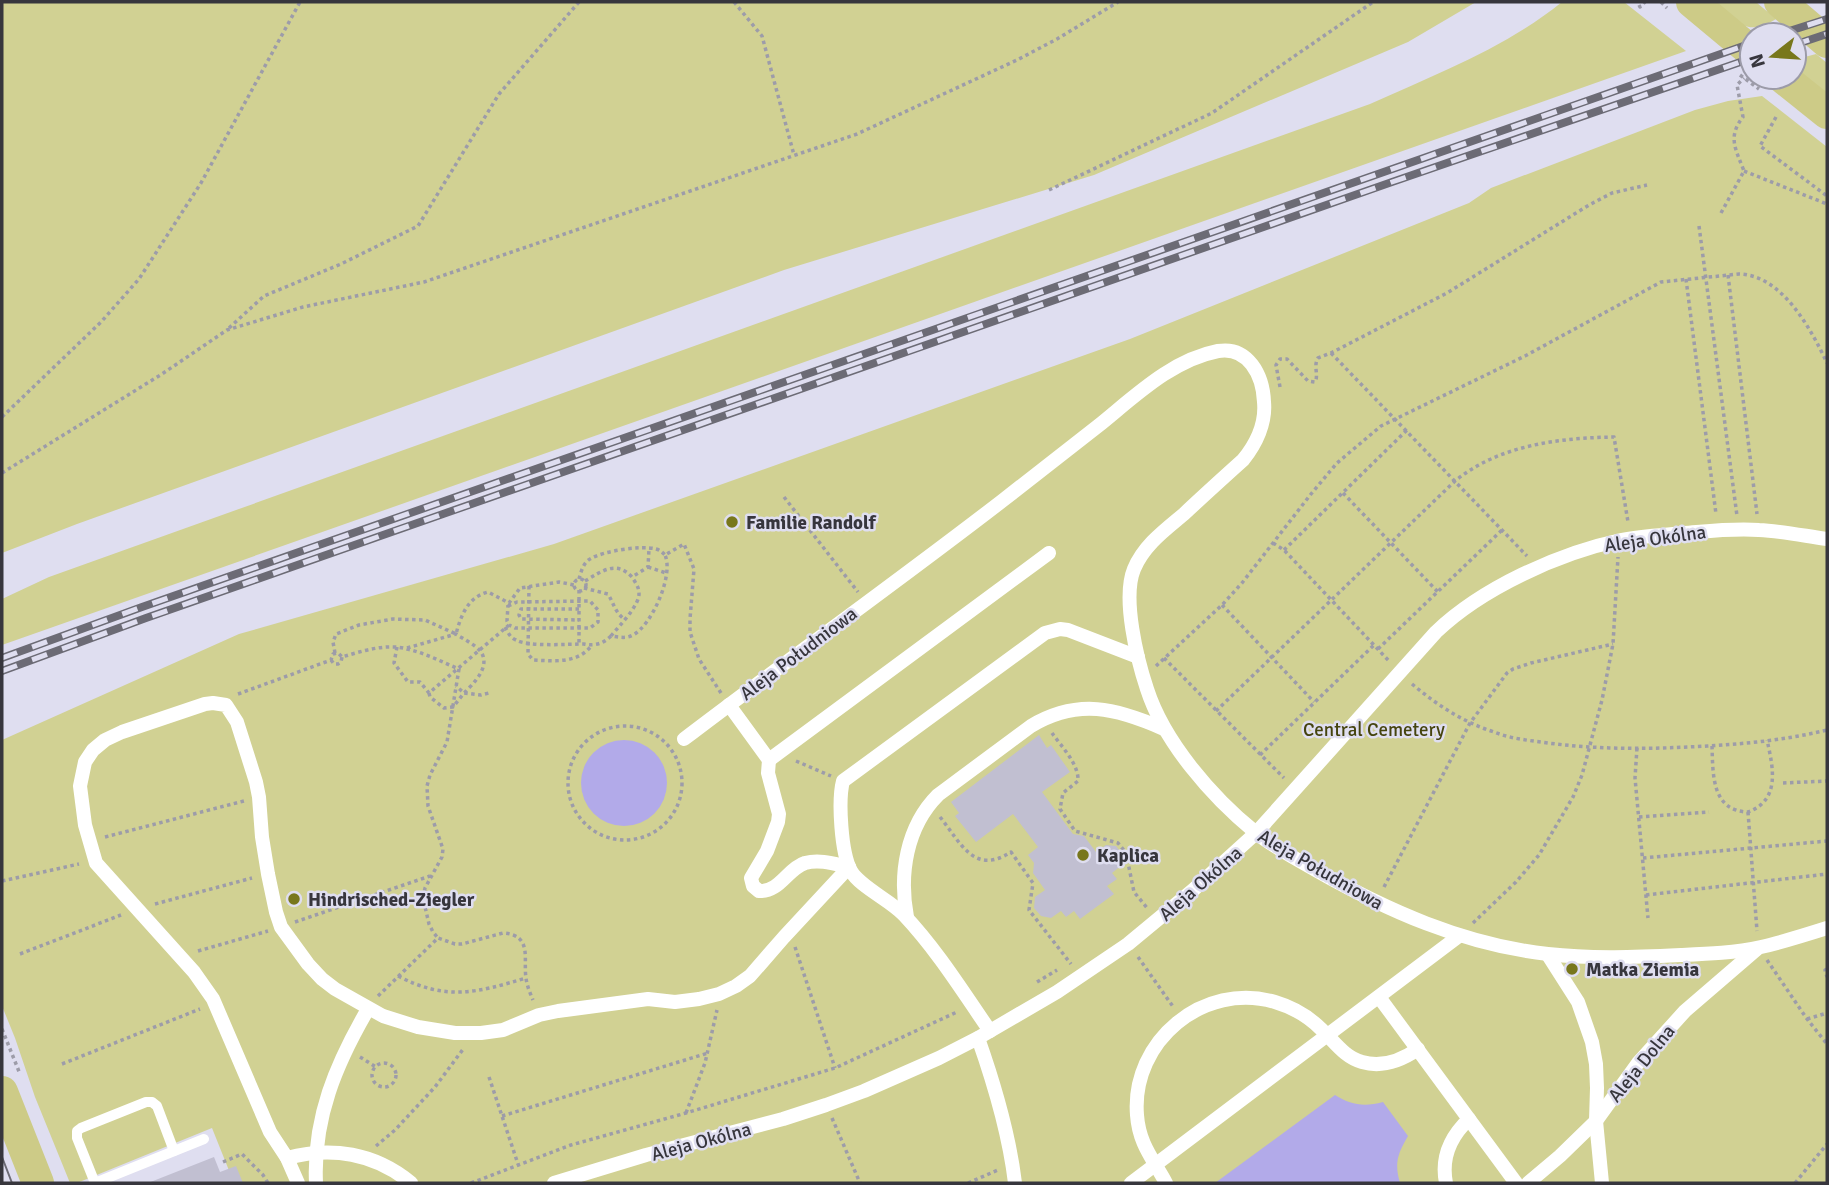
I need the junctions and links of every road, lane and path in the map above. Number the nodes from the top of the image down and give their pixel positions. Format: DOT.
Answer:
graph roads {
  1 [pos="300,2"];
  2 [pos="579,2"];
  3 [pos="734,2"];
  4 [pos="1118,2"];
  5 [pos="1373,2"];
  6 [pos="1645,2"];
  7 [pos="1692,2"];
  8 [pos="1780,2"];
  9 [pos="1639,5"];
  10 [pos="1827,42"];
  11 [pos="1738,54"];
  12 [pos="1738,91"];
  13 [pos="1800,91"];
  14 [pos="1827,113"];
  15 [pos="1776,117"];
  16 [pos="794,155"];
  17 [pos="1744,171"];
  18 [pos="1647,185"];
  19 [pos="1049,190"];
  20 [pos="1827,196"];
  21 [pos="1827,204"];
  22 [pos="1721,213"];
  23 [pos="1699,226"];
  24 [pos="1728,275"];
  25 [pos="1706,277"];
  26 [pos="1686,279"];
  27 [pos="227,330"];
  28 [pos="1331,353"];
  29 [pos="1827,363"];
  30 [pos="1264,397"];
  31 [pos="2,417"];
  32 [pos="1395,418"];
  33 [pos="1407,430"];
  34 [pos="2,473"];
  35 [pos="1455,481"];
  36 [pos="1343,493"];
  37 [pos="784,497"];
  38 [pos="1739,529"];
  39 [pos="1502,530"];
  40 [pos="1718,530"];
  41 [pos="1759,530"];
  42 [pos="1827,539"];
  43 [pos="1625,540"];
  44 [pos="1273,543"];
  45 [pos="1391,543"];
  46 [pos="649,549"];
  47 [pos="1284,550"];
  48 [pos="1049,553"];
  49 [pos="666,555"];
  50 [pos="648,567"];
  51 [pos="1538,568"];
  52 [pos="666,573"];
  53 [pos="632,577"];
  54 [pos="579,579"];
  55 [pos="584,581"];
  56 [pos="529,586"];
  57 [pos="574,586"];
  58 [pos="584,588"];
  59 [pos="579,590"];
  60 [pos="1438,592"];
  61 [pos="1332,600"];
  62 [pos="528,601"];
  63 [pos="579,601"];
  64 [pos="867,603"];
  65 [pos="509,604"];
  66 [pos="1222,605"];
  67 [pos="528,609"];
  68 [pos="579,609"];
  69 [pos="624,619"];
  70 [pos="528,620"];
  71 [pos="579,620"];
  72 [pos="507,626"];
  73 [pos="529,628"];
  74 [pos="579,628"];
  75 [pos="456,634"];
  76 [pos="611,636"];
  77 [pos="529,643"];
  78 [pos="579,644"];
  79 [pos="1613,644"];
  80 [pos="592,645"];
  81 [pos="1376,647"];
  82 [pos="397,648"];
  83 [pos="407,648"];
  84 [pos="335,653"];
  85 [pos="1138,656"];
  86 [pos="342,657"];
  87 [pos="1272,657"];
  88 [pos="1164,658"];
  89 [pos="331,660"];
  90 [pos="459,669"];
  91 [pos="1399,672"];
  92 [pos="1143,677"];
  93 [pos="456,686"];
  94 [pos="489,692"];
  95 [pos="429,693"];
  96 [pos="464,693"];
  97 [pos="1315,702"];
  98 [pos="213,703"];
  99 [pos="729,705"];
  100 [pos="453,707"];
  101 [pos="1216,711"];
  102 [pos="1043,719"];
  103 [pos="1470,723"];
  104 [pos="611,728"];
  105 [pos="1164,729"];
  106 [pos="1827,730"];
  107 [pos="684,739"];
  108 [pos="1767,740"];
  109 [pos="1712,746"];
  110 [pos="1590,748"];
  111 [pos="1637,748"];
  112 [pos="1260,755"];
  113 [pos="773,757"];
  114 [pos="843,781"];
  115 [pos="1827,781"];
  116 [pos="1783,783"];
  117 [pos="1296,789"];
  118 [pos="259,797"];
  119 [pos="930,804"];
  120 [pos="1709,812"];
  121 [pos="1748,813"];
  122 [pos="1639,817"];
  123 [pos="1256,833"];
  124 [pos="89,841"];
  125 [pos="1827,841"];
  126 [pos="1751,848"];
  127 [pos="1643,858"];
  128 [pos="95,861"];
  129 [pos="849,867"];
  130 [pos="1827,874"];
  131 [pos="432,876"];
  132 [pos="2,881"];
  133 [pos="1754,883"];
  134 [pos="1646,895"];
  135 [pos="1376,902"];
  136 [pos="907,918"];
  137 [pos="1648,918"];
  138 [pos="1158,920"];
  139 [pos="281,927"];
  140 [pos="1827,928"];
  141 [pos="790,930"];
  142 [pos="1459,936"];
  143 [pos="438,938"];
  144 [pos="1129,944"];
  145 [pos="1758,948"];
  146 [pos="1548,954"];
  147 [pos="180,957"];
  148 [pos="1059,969"];
  149 [pos="1827,969"];
  150 [pos="398,976"];
  151 [pos="1080,977"];
  152 [pos="1827,977"];
  153 [pos="526,978"];
  154 [pos="1028,988"];
  155 [pos="1163,993"];
  156 [pos="719,994"];
  157 [pos="1379,997"];
  158 [pos="215,1003"];
  159 [pos="972,1005"];
  160 [pos="368,1009"];
  161 [pos="1827,1013"];
  162 [pos="539,1015"];
  163 [pos="1807,1019"];
  164 [pos="475,1034"];
  165 [pos="984,1035"];
  166 [pos="1328,1036"];
  167 [pos="1827,1044"];
  168 [pos="1418,1049"];
  169 [pos="708,1053"];
  170 [pos="386,1063"];
  171 [pos="62,1064"];
  172 [pos="835,1068"];
  173 [pos="489,1077"];
  174 [pos="2,1092"];
  175 [pos="826,1105"];
  176 [pos="686,1113"];
  177 [pos="502,1116"];
  178 [pos="1469,1119"];
  179 [pos="1596,1121"];
  180 [pos="204,1139"];
  181 [pos="1827,1144"];
  182 [pos="174,1151"];
  183 [pos="315,1152"];
  184 [pos="364,1157"];
  185 [pos="287,1158"];
  186 [pos="223,1162"];
  187 [pos="518,1164"];
  188 [pos="1012,1164"];
  189 [pos="1154,1166"];
  190 [pos="38,1183"];
  191 [pos="95,1183"];
  192 [pos="268,1183"];
  193 [pos="298,1183"];
  194 [pos="316,1183"];
  195 [pos="411,1183"];
  196 [pos="471,1183"];
  197 [pos="554,1183"];
  198 [pos="860,1183"];
  199 [pos="968,1183"];
  200 [pos="1015,1183"];
  201 [pos="1131,1183"];
  202 [pos="1166,1183"];
  203 [pos="1446,1183"];
  204 [pos="1516,1183"];
  205 [pos="1528,1183"];
  206 [pos="1602,1183"];
  207 [pos="1795,1183"];
  1 -- 31 [label="path"];
  2 -- 27 [label="path"];
  3 -- 16 [label="path"];
  4 -- 16 [label="path"];
  5 -- 19 [label="path"];
  6 -- 9 [label="path"];
  7 -- 11 [label="main road"];
  8 -- 10 [label="main road"];
  12 -- 17 [label="path"];
  13 -- 14 [label="main road"];
  15 -- 20 [label="path"];
  16 -- 27 [label="path"];
  17 -- 21 [label="path"];
  17 -- 22 [label="path"];
  18 -- 28 [label="path"];
  23 -- 25 [label="path"];
  24 -- 25 [label="path"];
  24 -- 29 [label="path"];
  24 -- 41 [label="path"];
  25 -- 26 [label="path"];
  25 -- 38 [label="path"];
  26 -- 32 [label="path"];
  26 -- 40 [label="path"];
  27 -- 34 [label="path"];
  28 -- 30 [label="path"];
  28 -- 32 [label="path"];
  30 -- 64 [label="street, Aleja Południowa"];
  30 -- 85 [label="street, Aleja Południowa"];
  32 -- 33 [label="path"];
  32 -- 44 [label="path"];
  33 -- 35 [label="path"];
  33 -- 36 [label="path"];
  35 -- 39 [label="path"];
  35 -- 43 [label="path"];
  35 -- 45 [label="path"];
  36 -- 45 [label="path"];
  36 -- 47 [label="path"];
  37 -- 64 [label="path"];
  38 -- 40 [label="street, Aleja Okólna"];
  38 -- 41 [label="street, Aleja Okólna"];
  39 -- 51 [label="path"];
  39 -- 60 [label="path"];
  40 -- 43 [label="street, Aleja Okólna"];
  41 -- 42 [label="street, Aleja Okólna"];
  43 -- 51 [label="street, Aleja Okólna"];
  43 -- 79 [label="path"];
  44 -- 47 [label="path"];
  44 -- 66 [label="path"];
  45 -- 60 [label="path"];
  45 -- 61 [label="path"];
  46 -- 49 [label="path"];
  46 -- 50 [label="path"];
  46 -- 54 [label="path"];
  47 -- 61 [label="path"];
  48 -- 113 [label="street"];
  49 -- 52 [label="path"];
  49 -- 99 [label="path"];
  50 -- 52 [label="path"];
  50 -- 53 [label="path"];
  51 -- 91 [label="street, Aleja Okólna"];
  52 -- 76 [label="path"];
  53 -- 55 [label="path"];
  53 -- 69 [label="path"];
  54 -- 55 [label="path"];
  54 -- 57 [label="path"];
  55 -- 58 [label="path"];
  56 -- 57 [label="path"];
  56 -- 62 [label="path"];
  56 -- 65 [label="path"];
  57 -- 59 [label="path"];
  58 -- 59 [label="path"];
  58 -- 69 [label="path"];
  59 -- 63 [label="path"];
  60 -- 81 [label="path"];
  61 -- 81 [label="path"];
  61 -- 87 [label="path"];
  62 -- 63 [label="path"];
  62 -- 65 [label="path"];
  62 -- 67 [label="path"];
  63 -- 68 [label="path"];
  63 -- 74 [label="path"];
  64 -- 99 [label="street, Aleja Południowa"];
  65 -- 72 [label="path"];
  65 -- 75 [label="path"];
  66 -- 87 [label="path"];
  66 -- 88 [label="path"];
  67 -- 68 [label="path"];
  67 -- 70 [label="path"];
  67 -- 70 [label="path"];
  68 -- 71 [label="path"];
  69 -- 76 [label="path"];
  70 -- 71 [label="path"];
  70 -- 73 [label="path"];
  71 -- 74 [label="path"];
  72 -- 73 [label="path"];
  72 -- 77 [label="path"];
  72 -- 90 [label="path"];
  73 -- 74 [label="path"];
  73 -- 77 [label="path"];
  74 -- 78 [label="path"];
  75 -- 83 [label="path"];
  75 -- 84 [label="path"];
  75 -- 96 [label="path"];
  76 -- 80 [label="path"];
  77 -- 78 [label="path"];
  77 -- 80 [label="path"];
  78 -- 80 [label="path"];
  79 -- 103 [label="path"];
  79 -- 110 [label="path"];
  81 -- 91 [label="path"];
  81 -- 97 [label="path"];
  82 -- 83 [label="path"];
  82 -- 86 [label="path"];
  82 -- 95 [label="path"];
  83 -- 90 [label="path"];
  84 -- 86 [label="path"];
  84 -- 89 [label="path"];
  85 -- 92 [label="street, Aleja Południowa"];
  85 -- 114 [label="street"];
  86 -- 89 [label="path"];
  87 -- 97 [label="path"];
  87 -- 101 [label="path"];
  88 -- 92 [label="path"];
  88 -- 101 [label="path"];
  89 -- 98 [label="path"];
  90 -- 93 [label="path"];
  90 -- 95 [label="path"];
  91 -- 103 [label="path"];
  91 -- 117 [label="street, Aleja Okólna"];
  92 -- 105 [label="street, Aleja Południowa"];
  93 -- 96 [label="path"];
  93 -- 100 [label="path"];
  94 -- 96 [label="path"];
  95 -- 100 [label="path"];
  96 -- 100 [label="path"];
  97 -- 112 [label="path"];
  98 -- 118 [label="street"];
  98 -- 124 [label="street"];
  99 -- 107 [label="street, Aleja Południowa"];
  99 -- 113 [label="street"];
  100 -- 131 [label="path"];
  101 -- 112 [label="path"];
  102 -- 105 [label="street"];
  102 -- 119 [label="street"];
  102 -- 138 [label="path"];
  103 -- 110 [label="path"];
  103 -- 135 [label="path"];
  104 -- 104 [label="path"];
  105 -- 123 [label="street, Aleja Południowa"];
  106 -- 108 [label="path"];
  108 -- 109 [label="path"];
  108 -- 121 [label="path"];
  109 -- 111 [label="path"];
  109 -- 121 [label="path"];
  110 -- 111 [label="path"];
  110 -- 142 [label="path"];
  111 -- 122 [label="path"];
  112 -- 117 [label="path"];
  113 -- 114 [label="path"];
  113 -- 129 [label="street"];
  114 -- 129 [label="street"];
  115 -- 116 [label="path"];
  117 -- 123 [label="street, Aleja Okólna"];
  118 -- 124 [label="path"];
  118 -- 139 [label="street"];
  119 -- 136 [label="street"];
  119 -- 151 [label="path"];
  120 -- 122 [label="path"];
  121 -- 126 [label="path"];
  122 -- 127 [label="path"];
  123 -- 135 [label="street, Aleja Południowa"];
  123 -- 138 [label="street, Aleja Okólna"];
  124 -- 128 [label="street"];
  125 -- 126 [label="path"];
  126 -- 127 [label="path"];
  126 -- 133 [label="path"];
  127 -- 134 [label="path"];
  128 -- 132 [label="path"];
  128 -- 147 [label="street"];
  129 -- 136 [label="street"];
  129 -- 141 [label="street"];
  130 -- 133 [label="path"];
  131 -- 139 [label="path"];
  131 -- 143 [label="path"];
  133 -- 134 [label="path"];
  133 -- 145 [label="path"];
  134 -- 137 [label="path"];
  135 -- 142 [label="street, Aleja Południowa"];
  136 -- 159 [label="street"];
  138 -- 144 [label="street, Aleja Okólna"];
  139 -- 147 [label="path"];
  139 -- 160 [label="street"];
  140 -- 145 [label="street, Aleja Południowa"];
  141 -- 156 [label="street"];
  141 -- 172 [label="path"];
  142 -- 146 [label="street, Aleja Południowa"];
  142 -- 157 [label="street"];
  143 -- 150 [label="path"];
  143 -- 153 [label="path"];
  144 -- 151 [label="street, Aleja Okólna"];
  144 -- 155 [label="path"];
  145 -- 146 [label="street, Aleja Południowa"];
  145 -- 163 [label="path"];
  145 -- 179 [label="street, Aleja Dolna"];
  146 -- 179 [label="street"];
  147 -- 158 [label="street"];
  148 -- 154 [label="path"];
  149 -- 152 [label="path"];
  150 -- 153 [label="path"];
  150 -- 160 [label="path"];
  151 -- 165 [label="street, Aleja Okólna"];
  153 -- 162 [label="path"];
  156 -- 162 [label="street"];
  156 -- 169 [label="path"];
  157 -- 166 [label="street"];
  157 -- 168 [label="street"];
  158 -- 171 [label="path"];
  158 -- 185 [label="street"];
  159 -- 165 [label="street"];
  159 -- 172 [label="path"];
  160 -- 164 [label="street"];
  160 -- 183 [label="street"];
  161 -- 163 [label="path"];
  162 -- 164 [label="street"];
  163 -- 167 [label="path"];
  164 -- 184 [label="path"];
  165 -- 175 [label="street, Aleja Okólna"];
  165 -- 188 [label="street"];
  166 -- 168 [label="street"];
  166 -- 189 [label="street"];
  166 -- 189 [label="street"];
  168 -- 178 [label="street"];
  169 -- 176 [label="path"];
  169 -- 177 [label="path"];
  170 -- 170 [label="path"];
  172 -- 176 [label="path"];
  173 -- 177 [label="path"];
  174 -- 190 [label="main road"];
  175 -- 197 [label="street, Aleja Okólna"];
  175 -- 198 [label="path"];
  176 -- 187 [label="path"];
  177 -- 187 [label="path"];
  178 -- 203 [label="street"];
  178 -- 204 [label="street"];
  179 -- 205 [label="street, Aleja Dolna"];
  179 -- 206 [label="street"];
  180 -- 182 [label="lane"];
  181 -- 207 [label="path"];
  182 -- 191 [label="lane"];
  182 -- 191 [label="lane"];
  183 -- 184 [label="street"];
  183 -- 185 [label="street"];
  183 -- 194 [label="street"];
  184 -- 195 [label="street"];
  185 -- 193 [label="street"];
  186 -- 192 [label="path"];
  187 -- 196 [label="path"];
  188 -- 199 [label="path"];
  188 -- 200 [label="street"];
  189 -- 201 [label="street"];
  189 -- 202 [label="street"];
}
